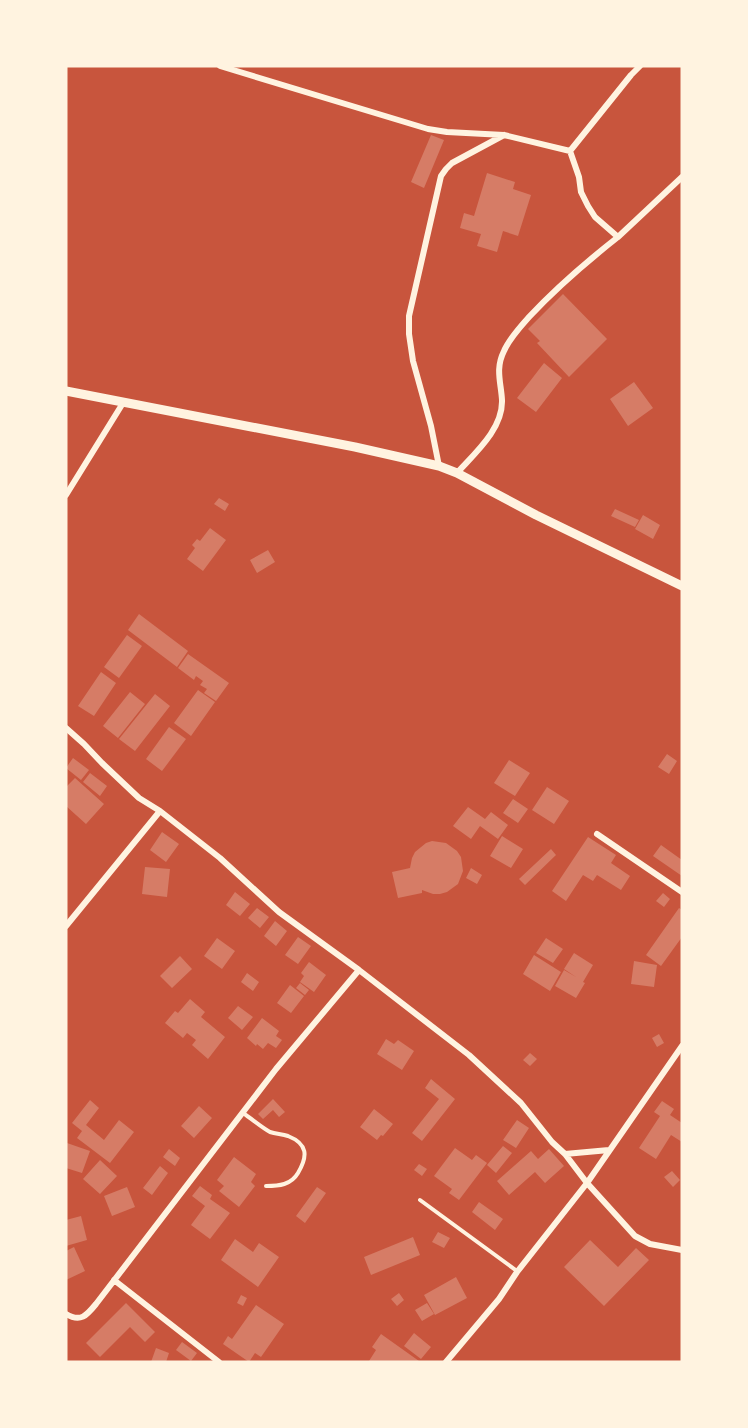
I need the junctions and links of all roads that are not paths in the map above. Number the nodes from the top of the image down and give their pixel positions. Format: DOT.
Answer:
graph roads {
  1 [pos="220,66"];
  2 [pos="640,66"];
  3 [pos="504,135"];
  4 [pos="570,151"];
  5 [pos="682,177"];
  6 [pos="618,237"];
  7 [pos="66,392"];
  8 [pos="123,403"];
  9 [pos="439,466"];
  10 [pos="457,473"];
  11 [pos="66,495"];
  12 [pos="682,586"];
  13 [pos="66,728"];
  14 [pos="160,812"];
  15 [pos="597,834"];
  16 [pos="682,892"];
  17 [pos="66,926"];
  18 [pos="359,970"];
  19 [pos="682,1046"];
  20 [pos="243,1112"];
  21 [pos="609,1150"];
  22 [pos="565,1154"];
  23 [pos="587,1183"];
  24 [pos="266,1186"];
  25 [pos="420,1200"];
  26 [pos="682,1250"];
  27 [pos="517,1272"];
  28 [pos="114,1281"];
  29 [pos="66,1314"];
  30 [pos="219,1362"];
  31 [pos="446,1362"];
  1 -- 3 [label="street"];
  2 -- 4 [label="street"];
  3 -- 4 [label="street"];
  3 -- 9 [label="street"];
  4 -- 6 [label="street"];
  5 -- 6 [label="street"];
  6 -- 10 [label="street"];
  7 -- 8 [label="street"];
  8 -- 9 [label="street"];
  8 -- 11 [label="street"];
  9 -- 10 [label="street"];
  10 -- 12 [label="street"];
  13 -- 14 [label="street"];
  14 -- 17 [label="street"];
  14 -- 18 [label="street"];
  15 -- 16 [label="street"];
  18 -- 20 [label="street"];
  18 -- 22 [label="street"];
  19 -- 21 [label="street"];
  20 -- 24 [label="lane"];
  20 -- 28 [label="street"];
  21 -- 22 [label="street"];
  21 -- 23 [label="street"];
  22 -- 23 [label="street"];
  23 -- 26 [label="street"];
  23 -- 27 [label="street"];
  25 -- 27 [label="lane"];
  27 -- 31 [label="street"];
  28 -- 29 [label="street"];
  28 -- 30 [label="street"];
}
